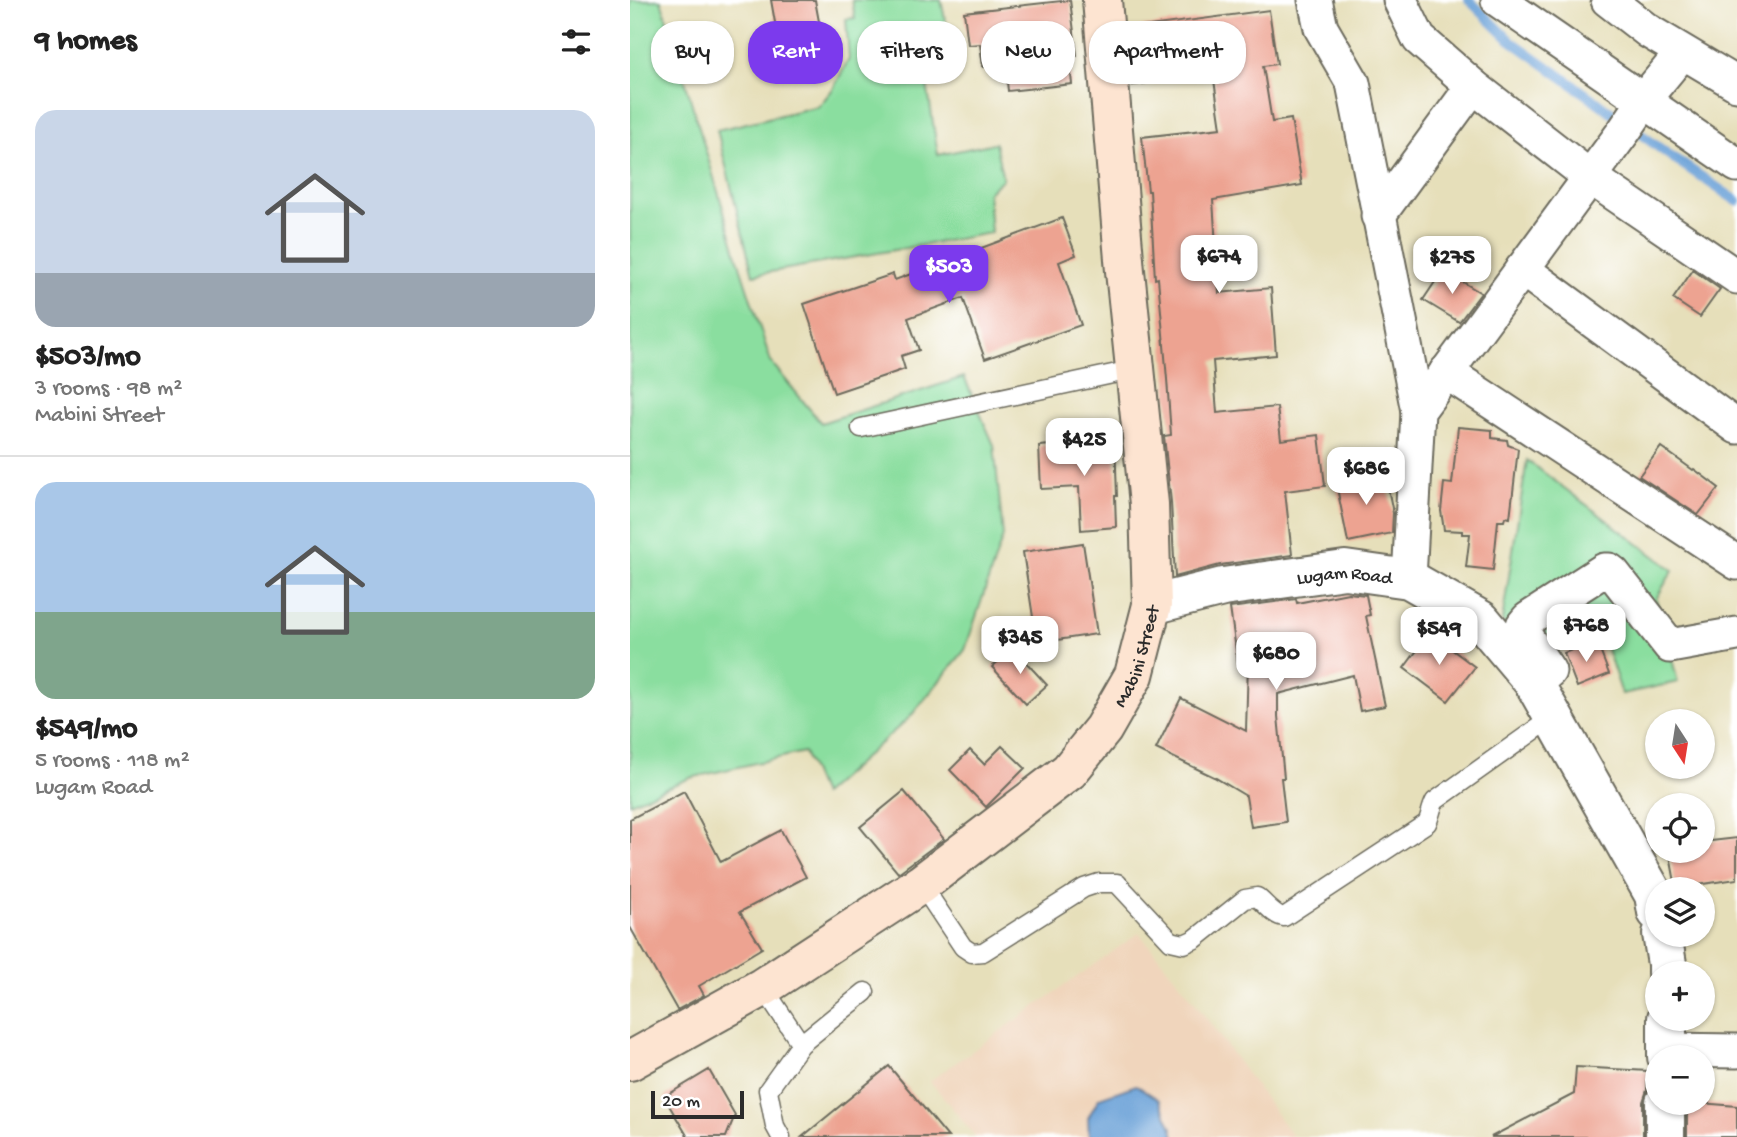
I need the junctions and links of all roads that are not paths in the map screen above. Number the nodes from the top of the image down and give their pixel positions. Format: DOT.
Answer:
graph roads {
  1 [pos="1102,0"];
  2 [pos="1315,0"];
  3 [pos="1401,0"];
  4 [pos="1498,0"];
  5 [pos="1608,0"];
  6 [pos="1650,15"];
  7 [pos="1682,53"];
  8 [pos="1737,84"];
  9 [pos="1473,86"];
  10 [pos="1634,116"];
  11 [pos="1737,165"];
  12 [pos="1590,177"];
  13 [pos="1378,216"];
  14 [pos="1522,269"];
  15 [pos="1737,277"];
  16 [pos="1136,369"];
  17 [pos="1446,372"];
  18 [pos="1418,411"];
  19 [pos="1737,427"];
  20 [pos="860,428"];
  21 [pos="1737,563"];
  22 [pos="1409,579"];
  23 [pos="1152,605"];
  24 [pos="1737,634"];
  25 [pos="1534,683"];
  26 [pos="1553,717"];
  27 [pos="1645,879"];
  28 [pos="921,884"];
  29 [pos="763,987"];
  30 [pos="865,992"];
  31 [pos="1667,1042"];
  32 [pos="801,1044"];
  33 [pos="1737,1051"];
  34 [pos="630,1061"];
  35 [pos="1665,1115"];
  36 [pos="781,1137"];
  37 [pos="1665,1137"];
  1 -- 16 [label="main road, Mabini Street"];
  2 -- 13 [label="street"];
  3 -- 9 [label="street"];
  4 -- 10 [label="street"];
  5 -- 6 [label="street"];
  6 -- 7 [label="street"];
  7 -- 8 [label="street"];
  7 -- 10 [label="street"];
  9 -- 12 [label="street"];
  9 -- 13 [label="street"];
  10 -- 11 [label="street"];
  10 -- 12 [label="street"];
  12 -- 14 [label="street"];
  12 -- 15 [label="street"];
  13 -- 18 [label="street"];
  14 -- 17 [label="street"];
  14 -- 19 [label="street"];
  16 -- 20 [label="lane"];
  16 -- 23 [label="main road, Mabini Street"];
  17 -- 18 [label="street"];
  17 -- 21 [label="street"];
  18 -- 22 [label="street"];
  22 -- 23 [label="street, Lugam Road"];
  22 -- 25 [label="street, Lugam Road"];
  23 -- 28 [label="main road, Mabini Street"];
  24 -- 25 [label="street"];
  25 -- 26 [label="street, Lugam Road"];
  26 -- 27 [label="street, Lugam Road"];
  26 -- 28 [label="lane"];
  28 -- 29 [label="main road, Mabini Street"];
  29 -- 32 [label="lane"];
  29 -- 34 [label="main road, Mabini Street"];
  30 -- 32 [label="lane"];
  31 -- 33 [label="street"];
  32 -- 36 [label="lane"];
  35 -- 37 [label="street"];
}
